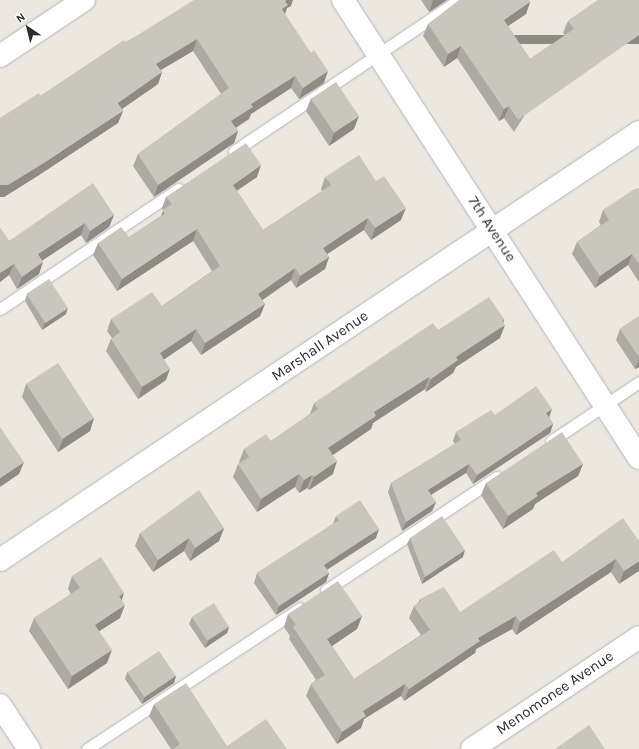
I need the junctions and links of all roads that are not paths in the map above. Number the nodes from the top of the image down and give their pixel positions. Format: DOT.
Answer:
graph roads {
  1 [pos="84,0"];
  2 [pos="343,0"];
  3 [pos="459,0"];
  4 [pos="378,54"];
  5 [pos="0,56"];
  6 [pos="639,132"];
  7 [pos="225,158"];
  8 [pos="185,184"];
  9 [pos="493,230"];
  10 [pos="0,309"];
  11 [pos="639,382"];
  12 [pos="605,405"];
  13 [pos="538,450"];
  14 [pos="639,458"];
  15 [pos="505,472"];
  16 [pos="0,560"];
  17 [pos="639,637"];
  18 [pos="0,704"];
  19 [pos="29,749"];
  20 [pos="87,749"];
  21 [pos="472,749"];
  1 -- 5 [label="street"];
  2 -- 4 [label="street, 7th Avenue"];
  3 -- 4 [label="lane"];
  4 -- 7 [label="lane"];
  4 -- 9 [label="street, 7th Avenue"];
  6 -- 9 [label="street, Marshall Avenue"];
  8 -- 10 [label="lane"];
  9 -- 12 [label="street, 7th Avenue"];
  9 -- 16 [label="street, Marshall Avenue"];
  11 -- 12 [label="lane"];
  12 -- 13 [label="lane"];
  12 -- 14 [label="street, 7th Avenue"];
  15 -- 20 [label="lane"];
  17 -- 21 [label="street, Menomonee Avenue"];
  18 -- 19 [label="street"];
}
